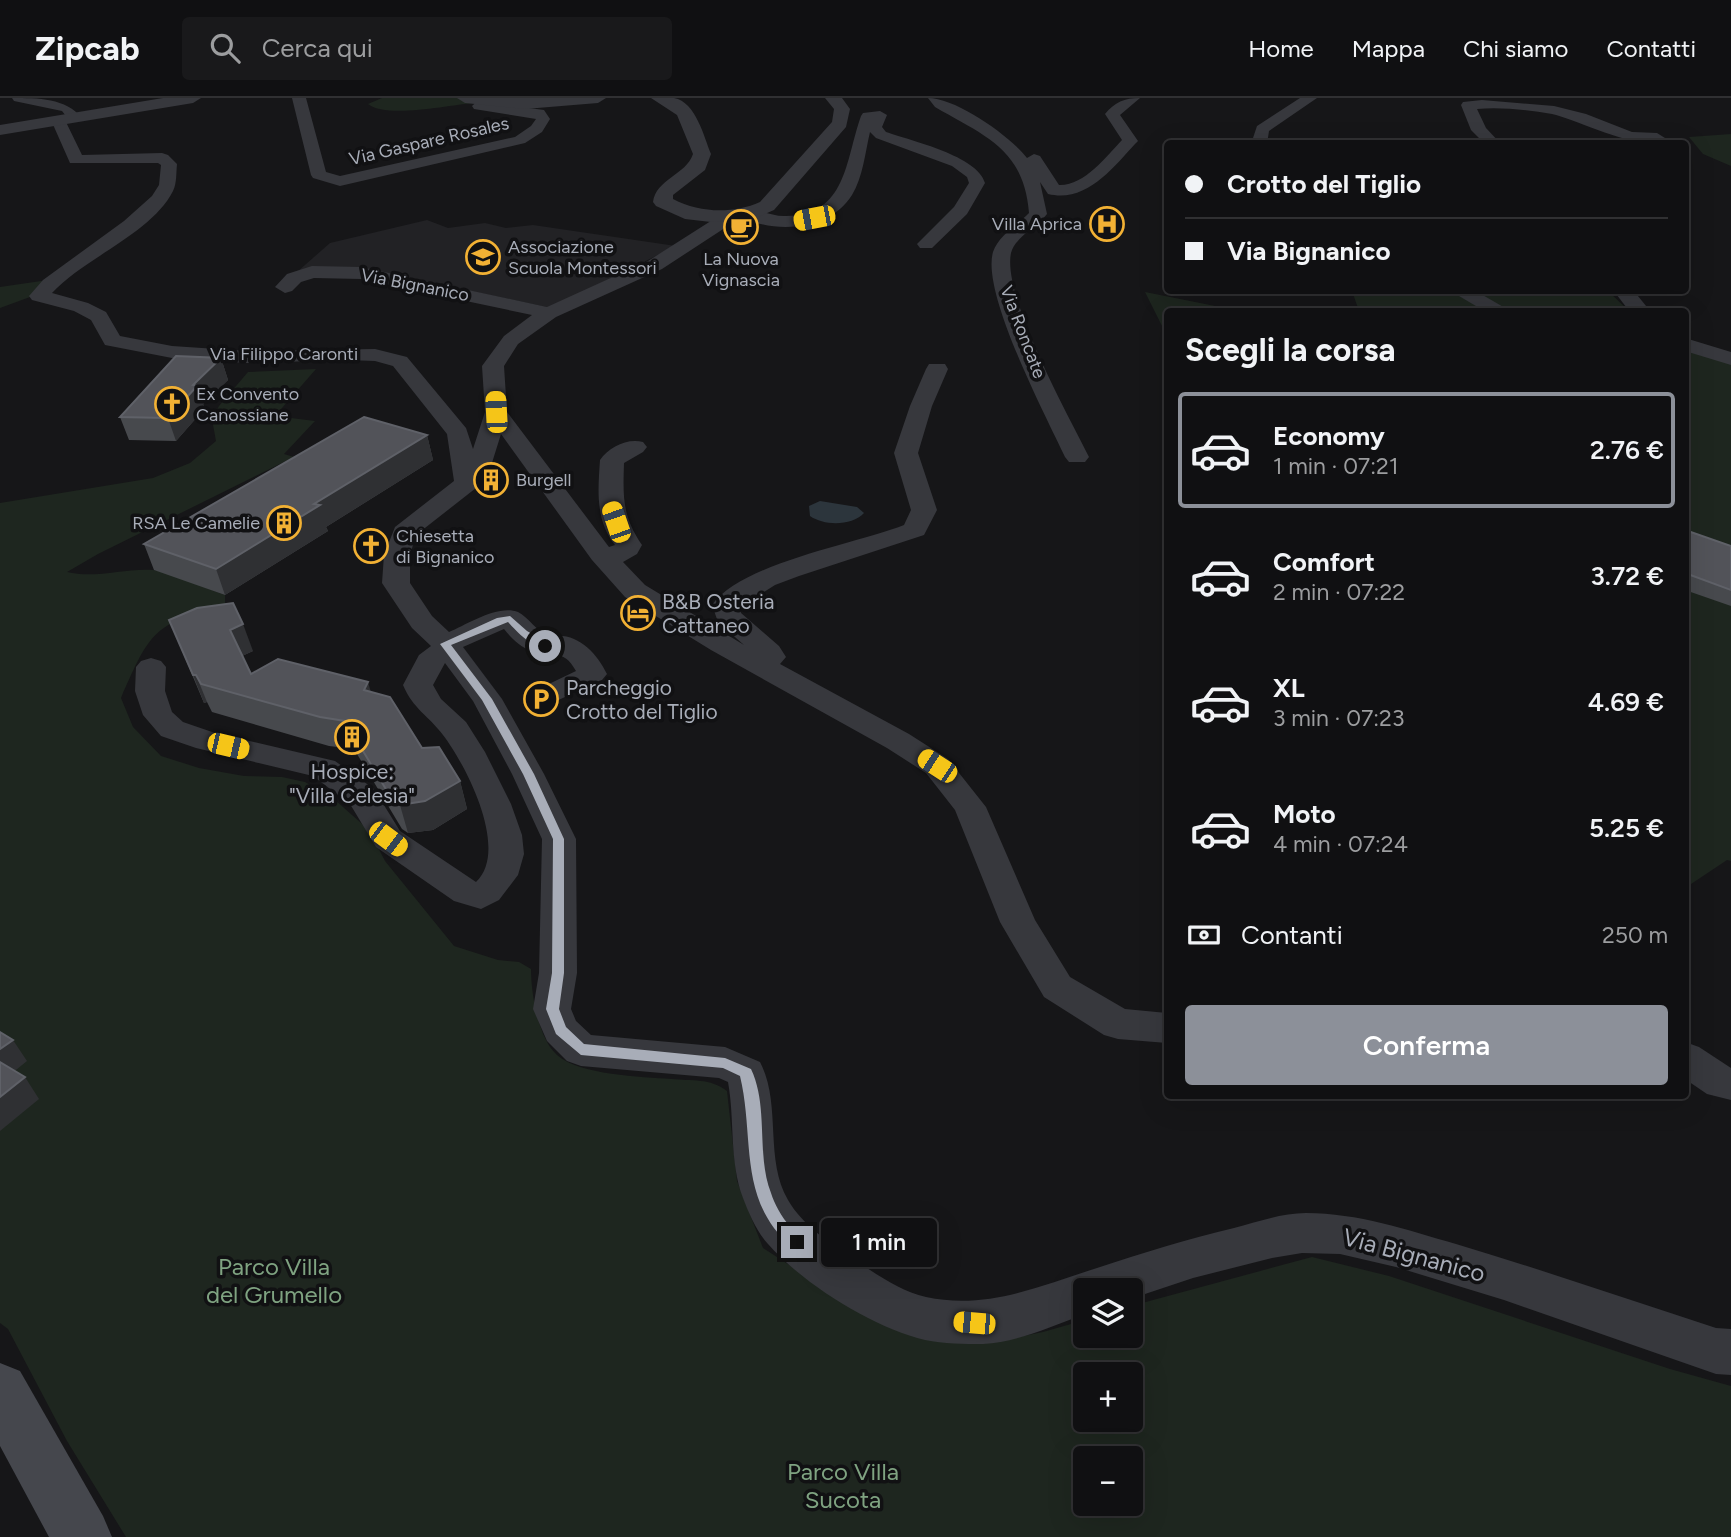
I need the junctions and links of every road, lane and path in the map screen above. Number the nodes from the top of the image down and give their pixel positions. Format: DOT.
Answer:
graph roads {
  1 [pos="19,98"];
  2 [pos="193,98"];
  3 [pos="299,98"];
  4 [pos="465,98"];
  5 [pos="598,98"];
  6 [pos="659,98"];
  7 [pos="833,98"];
  8 [pos="934,98"];
  9 [pos="942,98"];
  10 [pos="1133,98"];
  11 [pos="1310,98"];
  12 [pos="486,101"];
  13 [pos="67,119"];
  14 [pos="0,130"];
  15 [pos="1657,138"];
  16 [pos="1260,140"];
  17 [pos="1490,140"];
  18 [pos="1639,140"];
  19 [pos="1639,140"];
  20 [pos="740,215"];
  21 [pos="926,244"];
  22 [pos="285,287"];
  23 [pos="1466,294"];
  24 [pos="1625,294"];
  25 [pos="1494,308"];
  26 [pos="1638,308"];
  27 [pos="549,313"];
  28 [pos="1689,345"];
  29 [pos="1731,359"];
  30 [pos="937,369"];
  31 [pos="496,412"];
  32 [pos="635,447"];
  33 [pos="1077,457"];
  34 [pos="467,483"];
  35 [pos="601,554"];
  36 [pos="447,646"];
  37 [pos="751,661"];
  38 [pos="151,667"];
  39 [pos="541,699"];
  40 [pos="1164,1028"];
  41 [pos="1689,1061"];
  42 [pos="1731,1084"];
  43 [pos="1130,1278"];
  44 [pos="1073,1298"];
  45 [pos="1731,1352"];
  46 [pos="0,1391"];
  47 [pos="82,1537"];
  1 -- 13 [label="street"];
  2 -- 13 [label="street"];
  3 -- 12 [label="street, Via Gaspare Rosales"];
  4 -- 12 [label="street"];
  5 -- 12 [label="street"];
  6 -- 20 [label="street"];
  7 -- 20 [label="street"];
  8 -- 33 [label="street, Via Roncate"];
  9 -- 10 [label="street"];
  11 -- 16 [label="street"];
  13 -- 14 [label="street"];
  13 -- 34 [label="street, Via Filippo Caronti"];
  15 -- 19 [label="street"];
  17 -- 18 [label="street"];
  20 -- 21 [label="street"];
  20 -- 27 [label="street"];
  22 -- 27 [label="street, Via Bignanico"];
  23 -- 25 [label="street"];
  24 -- 26 [label="street"];
  27 -- 31 [label="street"];
  28 -- 29 [label="street"];
  30 -- 37 [label="street"];
  31 -- 34 [label="street"];
  31 -- 35 [label="street"];
  32 -- 35 [label="street"];
  34 -- 36 [label="street"];
  35 -- 37 [label="street"];
  36 -- 38 [label="street"];
  36 -- 39 [label="street"];
  36 -- 44 [label="street"];
  37 -- 40 [label="street"];
  41 -- 42 [label="street"];
  43 -- 45 [label="street, Via Bignanico"];
  46 -- 47 [label="main road"];
}
